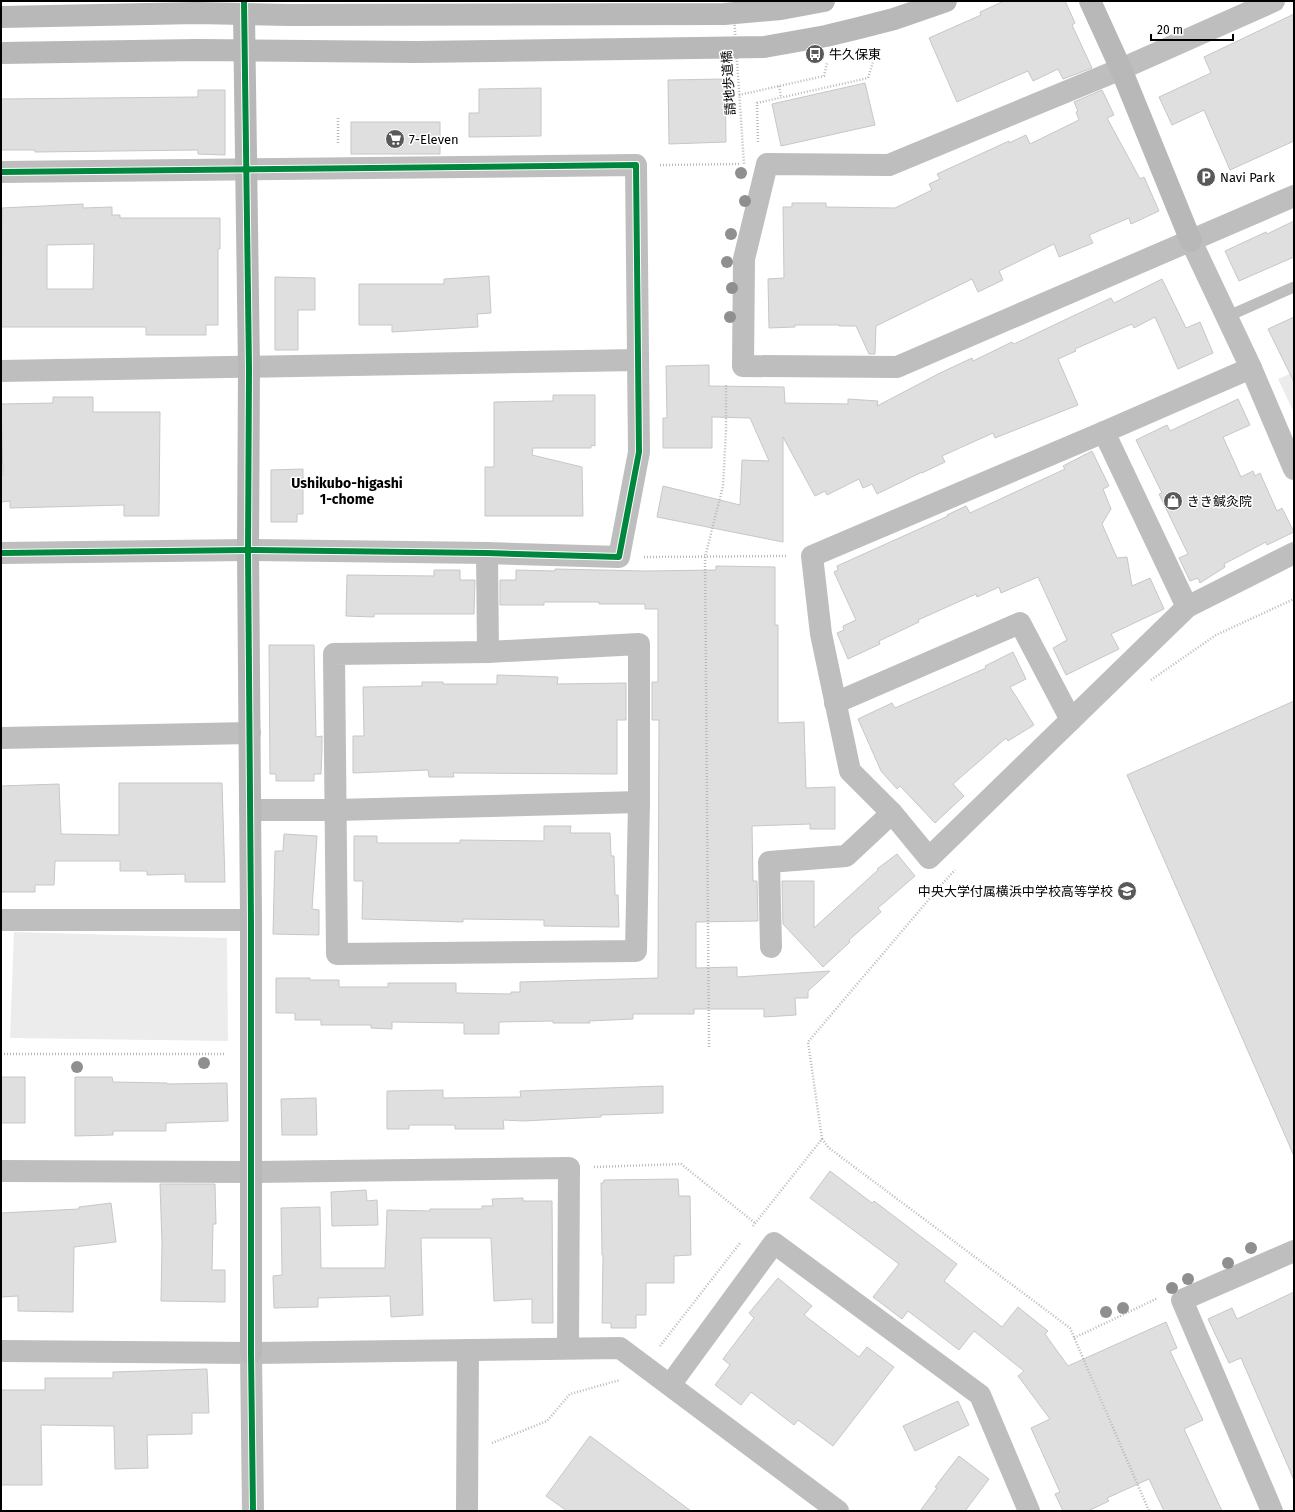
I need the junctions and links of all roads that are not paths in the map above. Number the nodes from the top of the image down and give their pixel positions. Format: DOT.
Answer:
graph roads {
  1 [pos="824,1"];
  2 [pos="946,1"];
  3 [pos="1090,1"];
  4 [pos="1274,1"];
  5 [pos="244,8"];
  6 [pos="1,17"];
  7 [pos="245,50"];
  8 [pos="1,53"];
  9 [pos="1121,69"];
  10 [pos="245,170"];
  11 [pos="1,172"];
  12 [pos="1294,196"];
  13 [pos="1191,241"];
  14 [pos="1294,287"];
  15 [pos="1226,317"];
  16 [pos="638,360"];
  17 [pos="249,368"];
  18 [pos="1250,368"];
  19 [pos="1,371"];
  20 [pos="1104,432"];
  21 [pos="1294,469"];
  22 [pos="248,550"];
  23 [pos="1,553"];
  24 [pos="487,553"];
  25 [pos="1294,553"];
  26 [pos="1187,607"];
  27 [pos="488,652"];
  28 [pos="835,702"];
  29 [pos="1071,720"];
  30 [pos="250,733"];
  31 [pos="1,738"];
  32 [pos="639,802"];
  33 [pos="250,810"];
  34 [pos="336,810"];
  35 [pos="892,813"];
  36 [pos="1,920"];
  37 [pos="251,920"];
  38 [pos="771,947"];
  39 [pos="1,1171"];
  40 [pos="250,1172"];
  41 [pos="1294,1251"];
  42 [pos="568,1347"];
  43 [pos="468,1350"];
  44 [pos="1,1351"];
  45 [pos="251,1353"];
  46 [pos="670,1384"];
  47 [pos="253,1511"];
  48 [pos="467,1511"];
  49 [pos="838,1511"];
  50 [pos="1029,1511"];
  51 [pos="1272,1511"];
  1 -- 5 [label="street"];
  2 -- 7 [label="street"];
  3 -- 9 [label="street"];
  4 -- 9 [label="street"];
  5 -- 6 [label="street"];
  5 -- 7 [label="street"];
  7 -- 8 [label="street"];
  7 -- 10 [label="street"];
  9 -- 13 [label="street"];
  9 -- 13 [label="street"];
  10 -- 11 [label="street"];
  10 -- 16 [label="street"];
  10 -- 17 [label="street"];
  12 -- 13 [label="street"];
  13 -- 15 [label="street"];
  14 -- 15 [label="lane"];
  15 -- 18 [label="street"];
  16 -- 17 [label="street"];
  16 -- 24 [label="street"];
  17 -- 19 [label="street"];
  17 -- 22 [label="street"];
  18 -- 20 [label="street"];
  18 -- 21 [label="street"];
  20 -- 26 [label="street"];
  20 -- 28 [label="street"];
  22 -- 23 [label="street"];
  22 -- 24 [label="street"];
  22 -- 30 [label="street"];
  24 -- 27 [label="street"];
  25 -- 26 [label="street"];
  26 -- 29 [label="street"];
  27 -- 32 [label="street"];
  27 -- 34 [label="street"];
  28 -- 29 [label="street"];
  28 -- 35 [label="street"];
  29 -- 35 [label="street"];
  30 -- 31 [label="street"];
  30 -- 33 [label="street"];
  32 -- 34 [label="street"];
  32 -- 34 [label="street"];
  33 -- 34 [label="street"];
  33 -- 37 [label="street"];
  35 -- 38 [label="street"];
  36 -- 37 [label="street"];
  37 -- 40 [label="street"];
  39 -- 40 [label="street"];
  40 -- 42 [label="street"];
  40 -- 45 [label="street"];
  41 -- 51 [label="street"];
  42 -- 43 [label="street"];
  42 -- 46 [label="street"];
  43 -- 45 [label="street"];
  43 -- 48 [label="street"];
  44 -- 45 [label="street"];
  45 -- 47 [label="street"];
  46 -- 49 [label="street"];
  46 -- 50 [label="street"];
}
